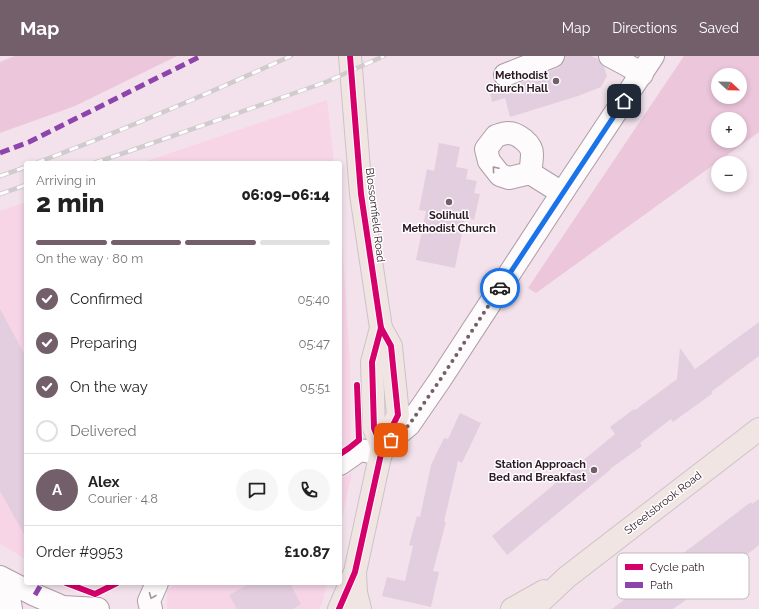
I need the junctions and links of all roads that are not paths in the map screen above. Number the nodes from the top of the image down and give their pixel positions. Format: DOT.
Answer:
graph roads {
  1 [pos="350,56"];
  2 [pos="553,56"];
  3 [pos="610,56"];
  4 [pos="653,56"];
  5 [pos="642,74"];
  6 [pos="505,75"];
  7 [pos="530,173"];
  8 [pos="562,193"];
  9 [pos="759,429"];
  10 [pos="382,450"];
  11 [pos="342,463"];
  12 [pos="355,572"];
  13 [pos="0,576"];
  14 [pos="567,577"];
  15 [pos="0,580"];
  16 [pos="157,585"];
  17 [pos="63,608"];
  18 [pos="11,609"];
  19 [pos="98,609"];
  20 [pos="151,609"];
  21 [pos="339,609"];
  22 [pos="360,609"];
  23 [pos="512,609"];
  24 [pos="533,609"];
  1 -- 10 [label="main road, Blossomfield Road"];
  2 -- 6 [label="street"];
  3 -- 5 [label="street"];
  4 -- 5 [label="street"];
  5 -- 8 [label="street"];
  7 -- 8 [label="street"];
  8 -- 10 [label="street"];
  9 -- 14 [label="main road, Streetsbrook Road"];
  10 -- 11 [label="street"];
  10 -- 12 [label="main road, Blossomfield Road"];
  12 -- 21 [label="main road, Blossomfield Road"];
  12 -- 22 [label="main road, Blossomfield Road"];
  13 -- 17 [label="street"];
  14 -- 23 [label="main road, Streetsbrook Road"];
  14 -- 24 [label="main road, Streetsbrook Road"];
  15 -- 18 [label="street"];
  16 -- 20 [label="street, one-way"];
  17 -- 19 [label="street"];
}
